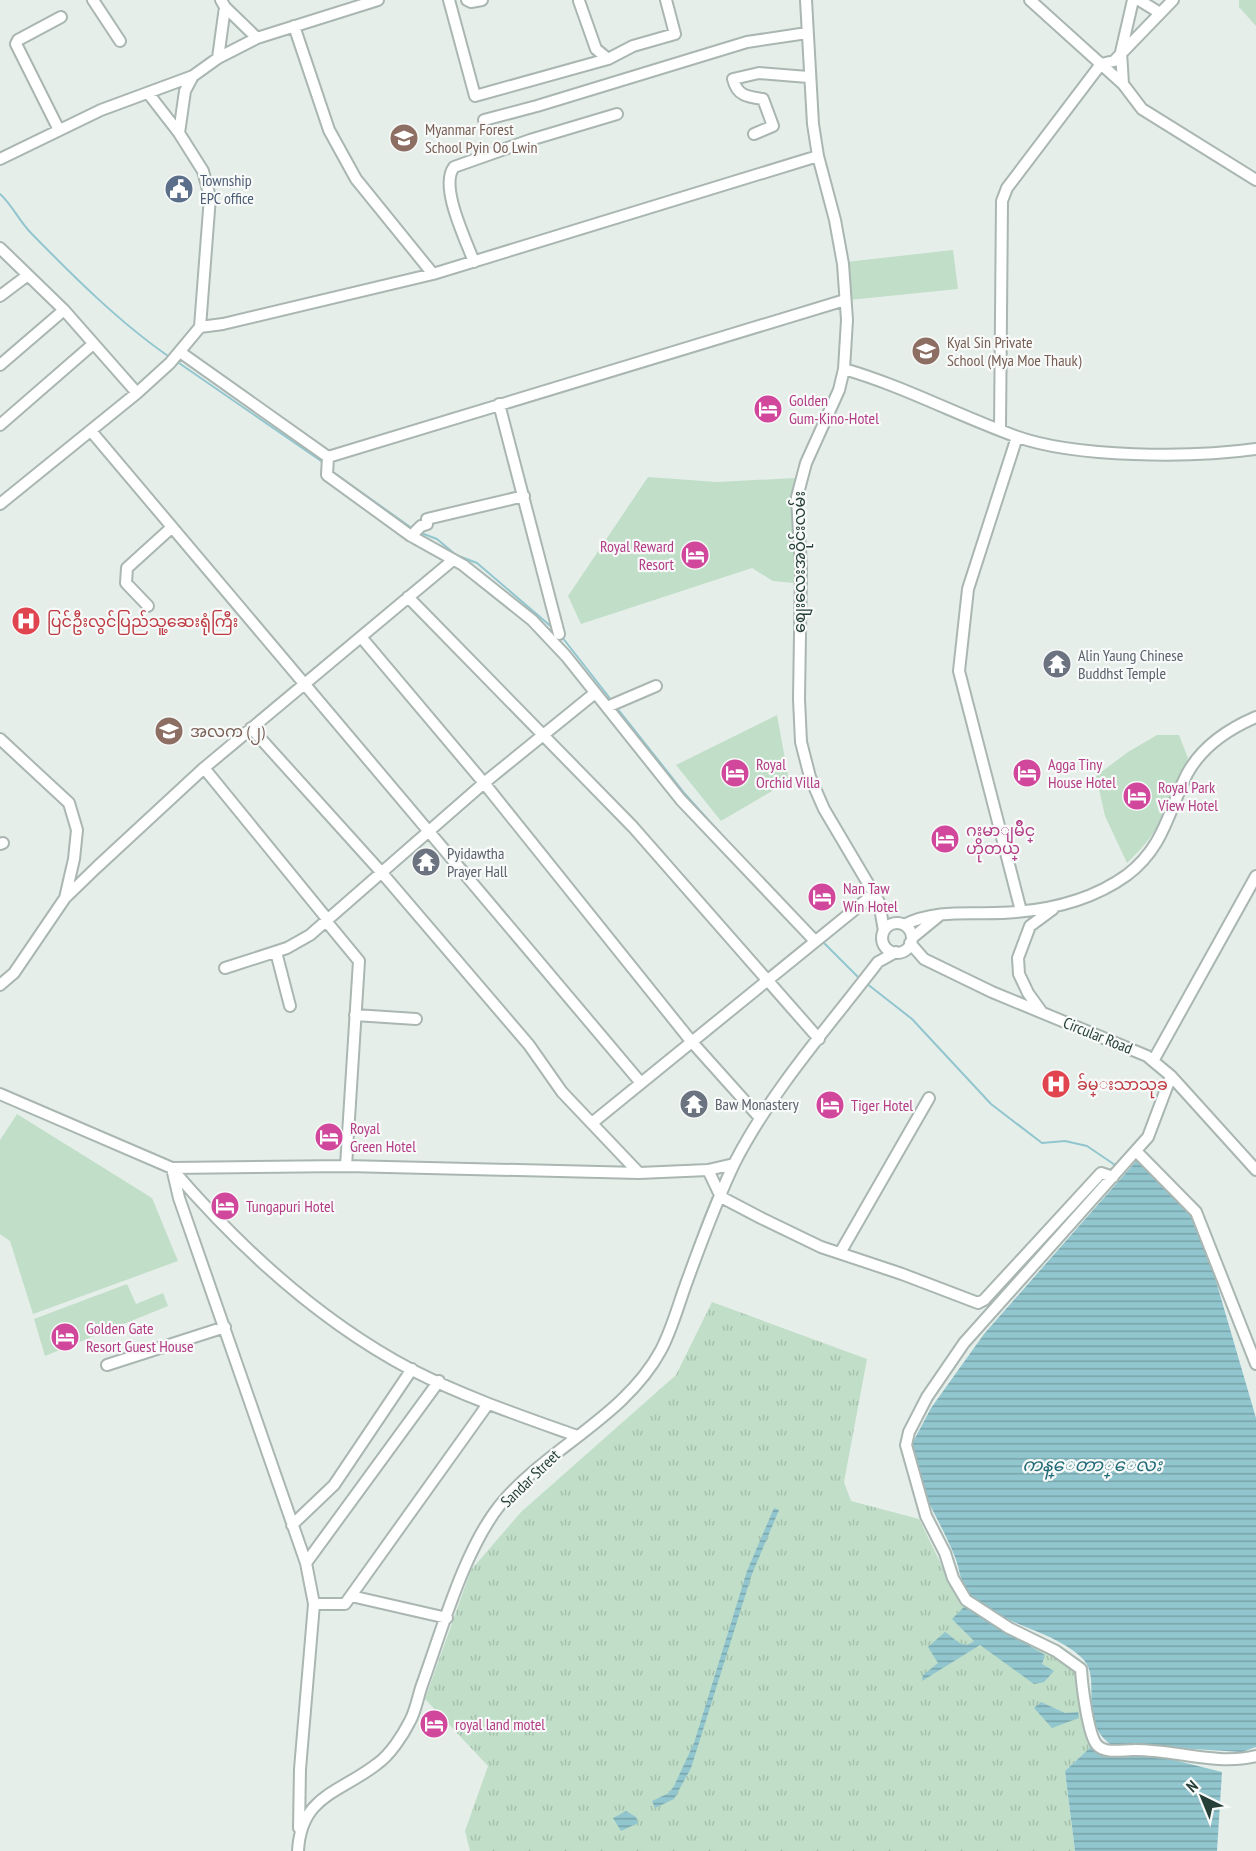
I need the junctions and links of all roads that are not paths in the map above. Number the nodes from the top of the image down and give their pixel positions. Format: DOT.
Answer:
graph roads {
  1 [pos="93,0"];
  2 [pos="378,0"];
  3 [pos="449,0"];
  4 [pos="466,0"];
  5 [pos="482,0"];
  6 [pos="666,0"];
  7 [pos="806,0"];
  8 [pos="1030,0"];
  9 [pos="1133,0"];
  10 [pos="1139,0"];
  11 [pos="1173,0"];
  12 [pos="579,1"];
  13 [pos="223,3"];
  14 [pos="1161,13"];
  15 [pos="61,17"];
  16 [pos="294,26"];
  17 [pos="807,33"];
  18 [pos="257,38"];
  19 [pos="120,41"];
  20 [pos="1121,52"];
  21 [pos="218,58"];
  22 [pos="608,59"];
  23 [pos="1101,64"];
  24 [pos="193,76"];
  25 [pos="808,77"];
  26 [pos="1123,84"];
  27 [pos="148,93"];
  28 [pos="617,114"];
  29 [pos="484,120"];
  30 [pos="58,130"];
  31 [pos="179,133"];
  32 [pos="754,134"];
  33 [pos="818,156"];
  34 [pos="0,159"];
  35 [pos="1256,180"];
  36 [pos="0,248"];
  37 [pos="474,262"];
  38 [pos="433,274"];
  39 [pos="28,275"];
  40 [pos="0,296"];
  41 [pos="845,300"];
  42 [pos="64,310"];
  43 [pos="200,327"];
  44 [pos="92,345"];
  45 [pos="175,357"];
  46 [pos="0,365"];
  47 [pos="844,369"];
  48 [pos="137,393"];
  49 [pos="499,404"];
  50 [pos="0,425"];
  51 [pos="999,429"];
  52 [pos="91,431"];
  53 [pos="1017,437"];
  54 [pos="1256,449"];
  55 [pos="328,463"];
  56 [pos="524,496"];
  57 [pos="0,504"];
  58 [pos="170,529"];
  59 [pos="415,532"];
  60 [pos="453,560"];
  61 [pos="408,597"];
  62 [pos="148,606"];
  63 [pos="559,634"];
  64 [pos="361,636"];
  65 [pos="303,683"];
  66 [pos="656,686"];
  67 [pos="595,693"];
  68 [pos="612,705"];
  69 [pos="1256,717"];
  70 [pos="251,728"];
  71 [pos="543,734"];
  72 [pos="0,739"];
  73 [pos="204,768"];
  74 [pos="484,783"];
  75 [pos="429,833"];
  76 [pos="382,873"];
  77 [pos="1256,876"];
  78 [pos="65,898"];
  79 [pos="877,898"];
  80 [pos="1054,909"];
  81 [pos="1021,911"];
  82 [pos="940,915"];
  83 [pos="327,920"];
  84 [pos="902,924"];
  85 [pos="884,931"];
  86 [pos="818,938"];
  87 [pos="911,940"];
  88 [pos="883,943"];
  89 [pos="276,952"];
  90 [pos="897,952"];
  91 [pos="924,959"];
  92 [pos="878,962"];
  93 [pos="225,968"];
  94 [pos="766,980"];
  95 [pos="0,985"];
  96 [pos="290,1006"];
  97 [pos="1041,1011"];
  98 [pos="355,1015"];
  99 [pos="416,1019"];
  100 [pos="819,1039"];
  101 [pos="691,1041"];
  102 [pos="1153,1061"];
  103 [pos="1171,1076"];
  104 [pos="640,1083"];
  105 [pos="0,1094"];
  106 [pos="929,1098"];
  107 [pos="760,1118"];
  108 [pos="592,1123"];
  109 [pos="1137,1152"];
  110 [pos="734,1164"];
  111 [pos="346,1166"];
  112 [pos="172,1168"];
  113 [pos="708,1170"];
  114 [pos="1256,1170"];
  115 [pos="639,1173"];
  116 [pos="1113,1177"];
  117 [pos="721,1197"];
  118 [pos="840,1253"];
  119 [pos="225,1327"];
  120 [pos="1256,1364"];
  121 [pos="107,1365"];
  122 [pos="412,1370"];
  123 [pos="439,1381"];
  124 [pos="489,1404"];
  125 [pos="577,1436"];
  126 [pos="292,1525"];
  127 [pos="306,1563"];
  128 [pos="351,1596"];
  129 [pos="314,1604"];
  130 [pos="447,1618"];
  131 [pos="1256,1756"];
  132 [pos="299,1839"];
  133 [pos="298,1851"];
  1 -- 19 [label="street"];
  2 -- 16 [label="street"];
  3 -- 22 [label="street"];
  4 -- 5 [label="street"];
  6 -- 22 [label="street"];
  7 -- 17 [label="street, စျေးလေးအဝိုင်းလမ်း"];
  8 -- 23 [label="street"];
  9 -- 20 [label="street"];
  10 -- 14 [label="street"];
  11 -- 14 [label="street"];
  12 -- 22 [label="street"];
  13 -- 18 [label="street"];
  13 -- 21 [label="street"];
  14 -- 20 [label="street"];
  15 -- 30 [label="street"];
  16 -- 18 [label="street"];
  16 -- 38 [label="street"];
  17 -- 25 [label="street, စျေးလေးအဝိုင်းလမ်း"];
  17 -- 29 [label="street"];
  18 -- 21 [label="street"];
  20 -- 23 [label="street"];
  20 -- 26 [label="street"];
  21 -- 24 [label="street"];
  23 -- 26 [label="street"];
  23 -- 51 [label="street"];
  24 -- 27 [label="street"];
  24 -- 31 [label="street"];
  25 -- 32 [label="street"];
  25 -- 33 [label="street, စျေးလေးအဝိုင်းလမ်း"];
  26 -- 35 [label="street"];
  27 -- 30 [label="street"];
  27 -- 31 [label="street"];
  28 -- 37 [label="street"];
  30 -- 34 [label="street"];
  31 -- 43 [label="street"];
  33 -- 37 [label="street"];
  33 -- 41 [label="street, စျေးလေးအဝိုင်းလမ်း"];
  36 -- 39 [label="street"];
  37 -- 38 [label="street"];
  38 -- 43 [label="street"];
  39 -- 40 [label="street"];
  39 -- 42 [label="street"];
  41 -- 47 [label="street, စျေးလေးအဝိုင်းလမ်း"];
  41 -- 49 [label="street"];
  42 -- 44 [label="street"];
  42 -- 46 [label="street"];
  43 -- 45 [label="street"];
  44 -- 48 [label="street"];
  44 -- 50 [label="street"];
  45 -- 48 [label="street"];
  45 -- 55 [label="street"];
  47 -- 51 [label="street"];
  47 -- 79 [label="street, စျေးလေးအဝိုင်းလမ်း"];
  48 -- 52 [label="street"];
  49 -- 55 [label="street"];
  49 -- 56 [label="street"];
  51 -- 53 [label="street"];
  52 -- 57 [label="street"];
  52 -- 58 [label="street"];
  53 -- 54 [label="street"];
  53 -- 81 [label="street"];
  55 -- 59 [label="street"];
  56 -- 59 [label="street"];
  56 -- 63 [label="street"];
  58 -- 62 [label="street"];
  58 -- 65 [label="street"];
  59 -- 60 [label="street"];
  60 -- 61 [label="street"];
  60 -- 67 [label="street"];
  61 -- 64 [label="street"];
  61 -- 71 [label="street"];
  64 -- 65 [label="street"];
  64 -- 74 [label="street"];
  65 -- 70 [label="street"];
  65 -- 75 [label="street"];
  66 -- 68 [label="street"];
  67 -- 68 [label="street"];
  67 -- 71 [label="street"];
  68 -- 86 [label="street"];
  69 -- 80 [label="street"];
  70 -- 73 [label="street"];
  70 -- 76 [label="street"];
  71 -- 74 [label="street"];
  71 -- 94 [label="street"];
  72 -- 78 [label="street"];
  73 -- 78 [label="street"];
  73 -- 83 [label="street"];
  74 -- 75 [label="street"];
  74 -- 101 [label="street"];
  75 -- 76 [label="street"];
  75 -- 104 [label="street"];
  76 -- 83 [label="street"];
  76 -- 108 [label="street"];
  77 -- 102 [label="street"];
  78 -- 95 [label="street"];
  79 -- 84 [label="street"];
  79 -- 85 [label="street"];
  79 -- 86 [label="street"];
  80 -- 81 [label="street"];
  80 -- 97 [label="street"];
  81 -- 82 [label="street"];
  82 -- 84 [label="street"];
  82 -- 87 [label="street"];
  83 -- 89 [label="street"];
  83 -- 98 [label="street"];
  84 -- 85 [label="street"];
  84 -- 87 [label="street"];
  85 -- 88 [label="street"];
  86 -- 94 [label="street"];
  87 -- 90 [label="street"];
  87 -- 91 [label="street, Circular Road"];
  88 -- 90 [label="street"];
  88 -- 92 [label="street"];
  89 -- 93 [label="street"];
  89 -- 96 [label="street"];
  90 -- 91 [label="street"];
  90 -- 92 [label="street"];
  91 -- 97 [label="street, Circular Road"];
  92 -- 100 [label="street, Sandar Street"];
  94 -- 100 [label="street"];
  94 -- 101 [label="street"];
  97 -- 102 [label="street, Circular Road"];
  98 -- 99 [label="street"];
  98 -- 111 [label="street"];
  100 -- 107 [label="street, Sandar Street"];
  101 -- 104 [label="street"];
  101 -- 107 [label="street"];
  102 -- 103 [label="street, Circular Road"];
  103 -- 109 [label="street"];
  103 -- 114 [label="street, Circular Road"];
  104 -- 108 [label="street"];
  105 -- 112 [label="street"];
  106 -- 118 [label="street"];
  107 -- 110 [label="street, Sandar Street"];
  108 -- 115 [label="street"];
  109 -- 116 [label="street"];
  109 -- 120 [label="street"];
  110 -- 113 [label="street"];
  110 -- 117 [label="street, Sandar Street"];
  111 -- 112 [label="street"];
  111 -- 115 [label="street"];
  112 -- 119 [label="street"];
  112 -- 122 [label="street"];
  113 -- 115 [label="street"];
  113 -- 117 [label="street"];
  116 -- 118 [label="street"];
  116 -- 131 [label="street"];
  117 -- 118 [label="street"];
  117 -- 125 [label="street, Sandar Street"];
  119 -- 121 [label="street"];
  119 -- 126 [label="street"];
  122 -- 123 [label="street"];
  122 -- 126 [label="street"];
  123 -- 124 [label="street"];
  123 -- 127 [label="street"];
  124 -- 125 [label="street"];
  124 -- 128 [label="street"];
  125 -- 130 [label="street, Sandar Street"];
  126 -- 127 [label="street"];
  127 -- 129 [label="street"];
  128 -- 129 [label="street"];
  128 -- 130 [label="street"];
  129 -- 132 [label="street"];
  130 -- 132 [label="street, Sandar Street"];
  132 -- 133 [label="street, Sandar Street"];
}
